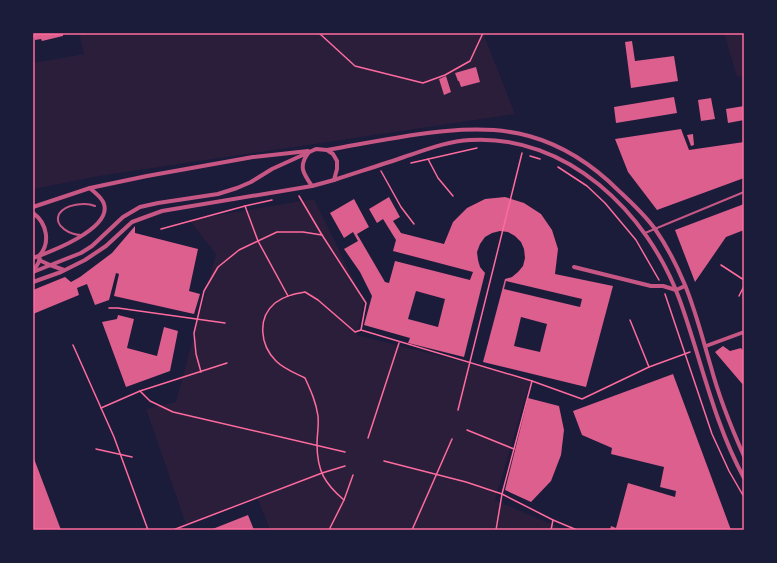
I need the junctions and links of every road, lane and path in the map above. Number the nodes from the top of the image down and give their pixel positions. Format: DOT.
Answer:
graph roads {
  1 [pos="318,33"];
  2 [pos="485,33"];
  3 [pos="483,147"];
  4 [pos="327,150"];
  5 [pos="310,152"];
  6 [pos="522,153"];
  7 [pos="528,155"];
  8 [pos="428,159"];
  9 [pos="541,159"];
  10 [pos="405,164"];
  11 [pos="555,165"];
  12 [pos="386,168"];
  13 [pos="334,180"];
  14 [pos="312,186"];
  15 [pos="90,188"];
  16 [pos="744,192"];
  17 [pos="299,195"];
  18 [pos="453,196"];
  19 [pos="276,200"];
  20 [pos="95,206"];
  21 [pos="245,206"];
  22 [pos="33,207"];
  23 [pos="33,213"];
  24 [pos="414,224"];
  25 [pos="161,229"];
  26 [pos="655,229"];
  27 [pos="645,233"];
  28 [pos="85,234"];
  29 [pos="322,235"];
  30 [pos="258,241"];
  31 [pos="33,258"];
  32 [pos="39,258"];
  33 [pos="50,265"];
  34 [pos="721,265"];
  35 [pos="574,267"];
  36 [pos="65,270"];
  37 [pos="33,272"];
  38 [pos="744,280"];
  39 [pos="33,282"];
  40 [pos="663,286"];
  41 [pos="685,286"];
  42 [pos="744,286"];
  43 [pos="676,290"];
  44 [pos="288,296"];
  45 [pos="739,296"];
  46 [pos="109,308"];
  47 [pos="198,320"];
  48 [pos="630,320"];
  49 [pos="225,323"];
  50 [pos="361,330"];
  51 [pos="744,332"];
  52 [pos="400,342"];
  53 [pos="73,345"];
  54 [pos="706,346"];
  55 [pos="696,350"];
  56 [pos="685,354"];
  57 [pos="227,363"];
  58 [pos="469,363"];
  59 [pos="649,367"];
  60 [pos="201,372"];
  61 [pos="532,381"];
  62 [pos="140,391"];
  63 [pos="101,408"];
  64 [pos="458,410"];
  65 [pos="467,430"];
  66 [pos="368,438"];
  67 [pos="452,439"];
  68 [pos="317,445"];
  69 [pos="96,449"];
  70 [pos="514,449"];
  71 [pos="344,452"];
  72 [pos="744,456"];
  73 [pos="132,457"];
  74 [pos="384,461"];
  75 [pos="345,466"];
  76 [pos="322,473"];
  77 [pos="353,474"];
  78 [pos="436,476"];
  79 [pos="744,478"];
  80 [pos="502,494"];
  81 [pos="744,497"];
  82 [pos="344,500"];
  83 [pos="553,520"];
  84 [pos="148,530"];
  85 [pos="173,530"];
  86 [pos="329,530"];
  87 [pos="412,530"];
  88 [pos="496,530"];
  89 [pos="551,530"];
  90 [pos="577,530"];
  1 -- 2 [label="path"];
  3 -- 8 [label="path"];
  4 -- 5 [label="street"];
  4 -- 13 [label="street"];
  4 -- 26 [label="street"];
  5 -- 14 [label="street"];
  5 -- 15 [label="street"];
  5 -- 33 [label="street"];
  6 -- 58 [label="path"];
  7 -- 9 [label="path"];
  8 -- 10 [label="path"];
  8 -- 18 [label="path"];
  11 -- 40 [label="path"];
  12 -- 24 [label="path"];
  13 -- 14 [label="street"];
  13 -- 27 [label="street"];
  14 -- 36 [label="street"];
  15 -- 22 [label="street"];
  15 -- 28 [label="street"];
  16 -- 26 [label="lane"];
  17 -- 29 [label="path"];
  19 -- 21 [label="path"];
  20 -- 28 [label="lane"];
  21 -- 25 [label="path"];
  21 -- 30 [label="path"];
  23 -- 32 [label="street"];
  26 -- 27 [label="lane"];
  26 -- 41 [label="street"];
  27 -- 43 [label="street"];
  28 -- 32 [label="street"];
  29 -- 30 [label="path"];
  29 -- 50 [label="path"];
  30 -- 44 [label="path"];
  30 -- 47 [label="path"];
  31 -- 32 [label="street"];
  32 -- 33 [label="street"];
  32 -- 37 [label="street"];
  33 -- 36 [label="street"];
  33 -- 37 [label="street"];
  34 -- 38 [label="path"];
  35 -- 40 [label="street"];
  36 -- 39 [label="street"];
  40 -- 43 [label="street"];
  40 -- 56 [label="path"];
  41 -- 43 [label="street"];
  41 -- 54 [label="street"];
  42 -- 45 [label="path"];
  43 -- 55 [label="street"];
  44 -- 50 [label="path"];
  44 -- 68 [label="path"];
  46 -- 47 [label="path"];
  47 -- 49 [label="path"];
  47 -- 60 [label="path"];
  48 -- 59 [label="path"];
  50 -- 52 [label="path"];
  51 -- 54 [label="street"];
  52 -- 58 [label="path"];
  52 -- 66 [label="path"];
  53 -- 63 [label="path"];
  54 -- 72 [label="street"];
  55 -- 56 [label="path"];
  55 -- 79 [label="street"];
  56 -- 59 [label="path"];
  56 -- 81 [label="path"];
  57 -- 60 [label="path"];
  58 -- 61 [label="path"];
  58 -- 64 [label="path"];
  59 -- 61 [label="path"];
  60 -- 62 [label="path"];
  61 -- 70 [label="path"];
  62 -- 63 [label="path"];
  62 -- 68 [label="path"];
  63 -- 84 [label="path"];
  65 -- 70 [label="path"];
  67 -- 78 [label="path"];
  68 -- 71 [label="path"];
  68 -- 76 [label="path"];
  69 -- 73 [label="path"];
  70 -- 80 [label="path"];
  74 -- 78 [label="path"];
  75 -- 76 [label="path"];
  76 -- 82 [label="path"];
  76 -- 85 [label="path"];
  77 -- 82 [label="path"];
  78 -- 80 [label="path"];
  78 -- 87 [label="path"];
  80 -- 83 [label="path"];
  80 -- 88 [label="path"];
  82 -- 86 [label="path"];
  83 -- 89 [label="path"];
  83 -- 90 [label="path"];
}
